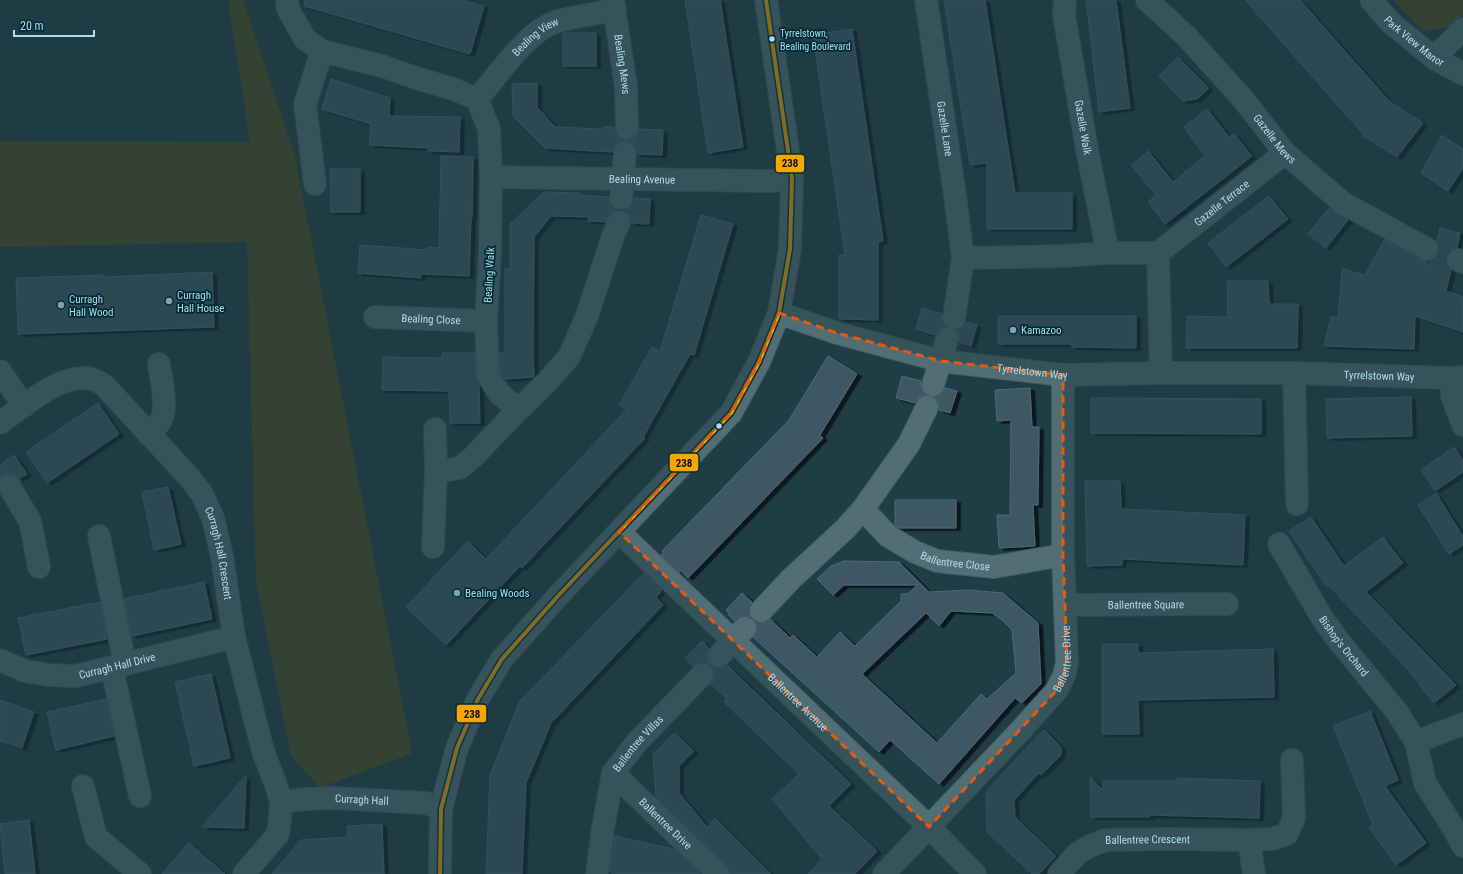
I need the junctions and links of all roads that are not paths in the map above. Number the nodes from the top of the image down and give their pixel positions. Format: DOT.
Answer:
graph roads {
  1 [pos="766,0"];
  2 [pos="926,0"];
  3 [pos="1065,0"];
  4 [pos="1147,0"];
  5 [pos="1371,0"];
  6 [pos="288,4"];
  7 [pos="614,5"];
  8 [pos="1463,29"];
  9 [pos="322,51"];
  10 [pos="1434,58"];
  11 [pos="1463,74"];
  12 [pos="477,99"];
  13 [pos="627,128"];
  14 [pos="625,153"];
  15 [pos="1285,153"];
  16 [pos="491,177"];
  17 [pos="792,178"];
  18 [pos="315,184"];
  19 [pos="622,188"];
  20 [pos="619,222"];
  21 [pos="1428,249"];
  22 [pos="1108,253"];
  23 [pos="1158,253"];
  24 [pos="963,258"];
  25 [pos="779,313"];
  26 [pos="375,317"];
  27 [pos="954,318"];
  28 [pos="486,320"];
  29 [pos="947,339"];
  30 [pos="941,361"];
  31 [pos="159,364"];
  32 [pos="0,371"];
  33 [pos="1294,372"];
  34 [pos="1161,373"];
  35 [pos="1063,375"];
  36 [pos="1457,377"];
  37 [pos="933,385"];
  38 [pos="24,406"];
  39 [pos="927,407"];
  40 [pos="518,410"];
  41 [pos="0,423"];
  42 [pos="1463,425"];
  43 [pos="435,429"];
  44 [pos="149,435"];
  45 [pos="436,472"];
  46 [pos="9,486"];
  47 [pos="1297,504"];
  48 [pos="863,509"];
  49 [pos="619,532"];
  50 [pos="99,536"];
  51 [pos="1279,544"];
  52 [pos="433,547"];
  53 [pos="1063,555"];
  54 [pos="40,567"];
  55 [pos="1227,604"];
  56 [pos="1066,605"];
  57 [pos="761,611"];
  58 [pos="234,637"];
  59 [pos="0,660"];
  60 [pos="119,666"];
  61 [pos="702,675"];
  62 [pos="1463,724"];
  63 [pos="1416,742"];
  64 [pos="1292,760"];
  65 [pos="613,773"];
  66 [pos="83,786"];
  67 [pos="140,796"];
  68 [pos="281,802"];
  69 [pos="441,809"];
  70 [pos="929,827"];
  71 [pos="1249,840"];
  72 [pos="1463,846"];
  73 [pos="140,874"];
  74 [pos="244,874"];
  75 [pos="440,874"];
  76 [pos="597,874"];
  77 [pos="718,874"];
  78 [pos="884,874"];
  79 [pos="975,874"];
  80 [pos="1059,874"];
  81 [pos="1254,874"];
  1 -- 17 [label="street"];
  2 -- 24 [label="street, Gazelle Lane"];
  3 -- 22 [label="street, Gazelle Walk"];
  4 -- 15 [label="street, Gazelle Mews"];
  5 -- 10 [label="street, Park View Manor"];
  6 -- 9 [label="street"];
  7 -- 12 [label="street, Bealing View"];
  7 -- 13 [label="street, Bealing Mews"];
  8 -- 10 [label="street"];
  9 -- 12 [label="street"];
  9 -- 18 [label="street"];
  10 -- 11 [label="street, Park View Manor"];
  12 -- 16 [label="street, Bealing Walk"];
  14 -- 19 [label="street"];
  15 -- 21 [label="street, Gazelle Mews"];
  15 -- 23 [label="street, Gazelle Terrace"];
  16 -- 19 [label="street, Bealing Avenue"];
  16 -- 28 [label="street, Bealing Walk"];
  17 -- 19 [label="street, Bealing Avenue"];
  17 -- 25 [label="street"];
  20 -- 40 [label="street"];
  22 -- 23 [label="street"];
  22 -- 24 [label="street"];
  23 -- 34 [label="street"];
  24 -- 27 [label="street, Gazelle Lane"];
  25 -- 30 [label="street, Tyrrelstown Way"];
  25 -- 49 [label="street"];
  26 -- 28 [label="street, Bealing Close"];
  28 -- 40 [label="street, Bealing Walk"];
  29 -- 30 [label="street"];
  30 -- 35 [label="street, Tyrrelstown Way"];
  30 -- 37 [label="street"];
  31 -- 44 [label="street"];
  32 -- 38 [label="street"];
  33 -- 34 [label="street, Tyrrelstown Way"];
  33 -- 36 [label="street, Tyrrelstown Way"];
  33 -- 47 [label="street"];
  34 -- 35 [label="street, Tyrrelstown Way"];
  35 -- 53 [label="street, Ballentree Drive"];
  36 -- 42 [label="street"];
  38 -- 41 [label="street"];
  38 -- 44 [label="street, Curragh Hall Crescent"];
  39 -- 48 [label="street"];
  40 -- 45 [label="street"];
  43 -- 45 [label="street"];
  44 -- 58 [label="street, Curragh Hall Crescent"];
  45 -- 52 [label="street"];
  46 -- 54 [label="street"];
  48 -- 53 [label="street, Ballentree Close"];
  48 -- 57 [label="street"];
  49 -- 69 [label="street"];
  49 -- 70 [label="street, Ballentree Avenue"];
  50 -- 60 [label="street"];
  51 -- 63 [label="street, Bishop's Orchard"];
  53 -- 56 [label="street, Ballentree Drive"];
  55 -- 56 [label="street, Ballentree Square"];
  56 -- 70 [label="street, Ballentree Drive"];
  58 -- 60 [label="street, Curragh Hall Drive"];
  58 -- 68 [label="street, Curragh Hall Crescent"];
  59 -- 60 [label="street, Curragh Hall Drive"];
  60 -- 67 [label="street"];
  61 -- 65 [label="street, Ballentree Villas"];
  62 -- 63 [label="street"];
  63 -- 72 [label="street, Bishop's Orchard"];
  64 -- 71 [label="street, Ballentree Crescent"];
  65 -- 76 [label="street, Ballentree Villas"];
  65 -- 77 [label="street, Ballentree Drive"];
  66 -- 73 [label="street"];
  68 -- 69 [label="street, Curragh Hall"];
  68 -- 74 [label="street, Curragh Hall Crescent"];
  69 -- 75 [label="street"];
  70 -- 78 [label="street, Ballentree Drive"];
  70 -- 79 [label="street, Ballentree Avenue"];
  71 -- 80 [label="street, Ballentree Crescent"];
  71 -- 81 [label="street"];
}
